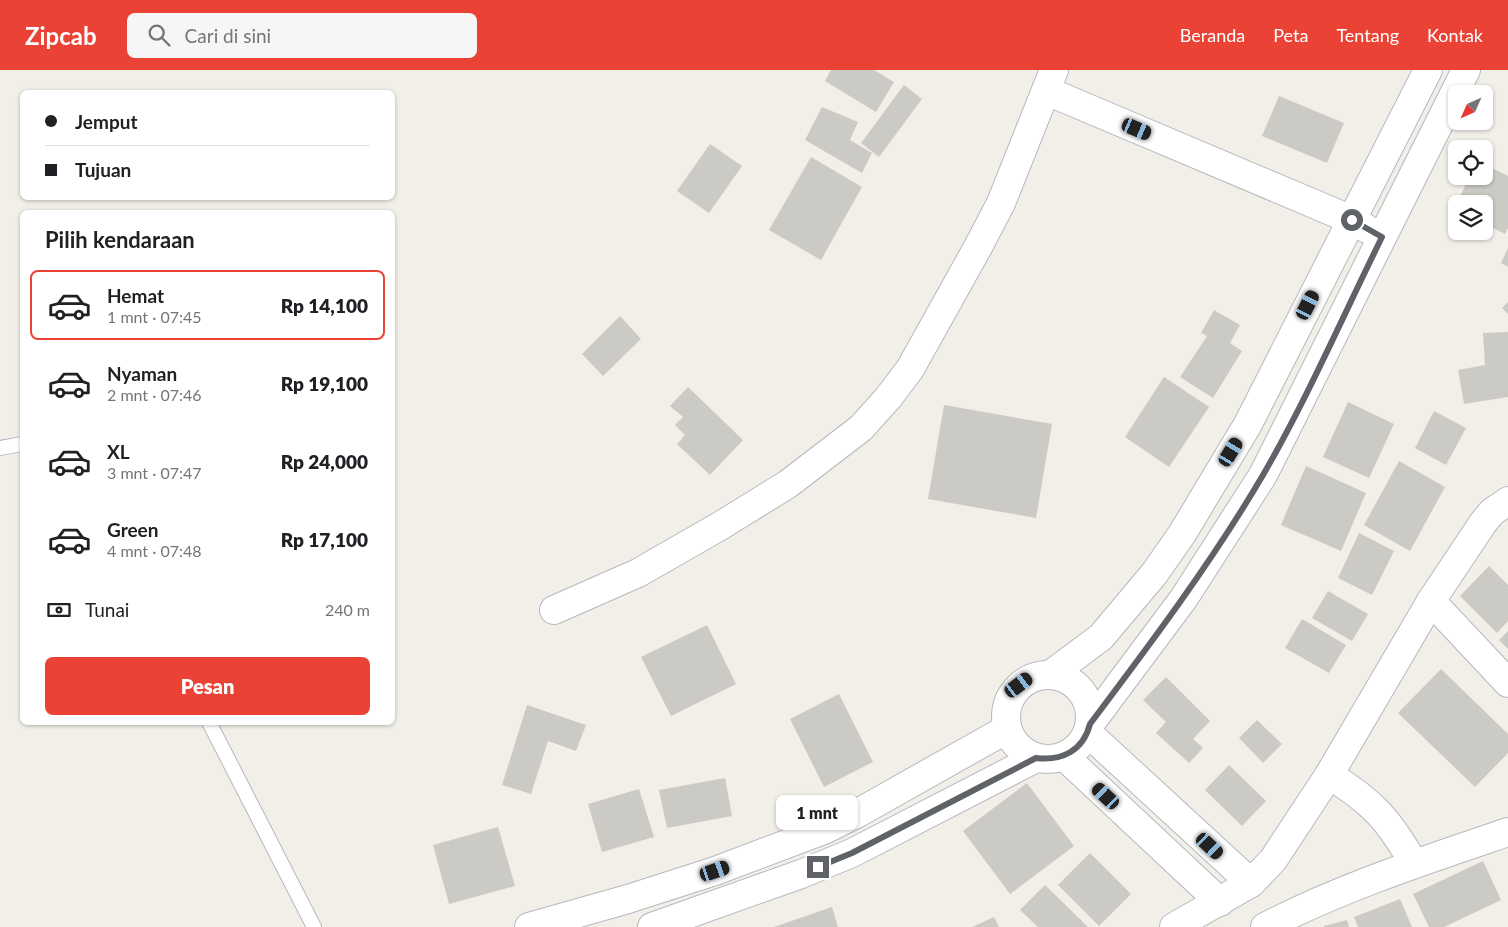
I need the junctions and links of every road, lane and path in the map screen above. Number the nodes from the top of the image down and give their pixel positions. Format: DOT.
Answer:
graph roads {
  1 [pos="1428,70"];
  2 [pos="1466,70"];
  3 [pos="1051,80"];
  4 [pos="1352,220"];
  5 [pos="1382,237"];
  6 [pos="20,444"];
  7 [pos="0,448"];
  8 [pos="1508,501"];
  9 [pos="1431,601"];
  10 [pos="554,610"];
  11 [pos="1050,675"];
  12 [pos="1508,683"];
  13 [pos="210,725"];
  14 [pos="1007,729"];
  15 [pos="1089,729"];
  16 [pos="1064,756"];
  17 [pos="1036,758"];
  18 [pos="1329,775"];
  19 [pos="1508,832"];
  20 [pos="1414,864"];
  21 [pos="1251,884"];
  22 [pos="1220,902"];
  23 [pos="314,927"];
  24 [pos="529,927"];
  25 [pos="652,927"];
  26 [pos="1174,927"];
  27 [pos="1264,927"];
  1 -- 4 [label="street"];
  2 -- 5 [label="street"];
  3 -- 4 [label="street"];
  3 -- 10 [label="street"];
  4 -- 5 [label="street"];
  4 -- 11 [label="street"];
  5 -- 15 [label="street"];
  6 -- 7 [label="lane"];
  8 -- 9 [label="street"];
  9 -- 12 [label="street"];
  9 -- 18 [label="street"];
  11 -- 14 [label="street"];
  11 -- 15 [label="street"];
  13 -- 23 [label="lane"];
  14 -- 17 [label="street"];
  14 -- 24 [label="street"];
  15 -- 16 [label="street"];
  15 -- 21 [label="street"];
  16 -- 17 [label="street"];
  16 -- 22 [label="street"];
  17 -- 25 [label="street"];
  18 -- 20 [label="street"];
  18 -- 21 [label="street"];
  19 -- 20 [label="street"];
  20 -- 27 [label="street"];
  21 -- 22 [label="street"];
  22 -- 26 [label="street"];
}
